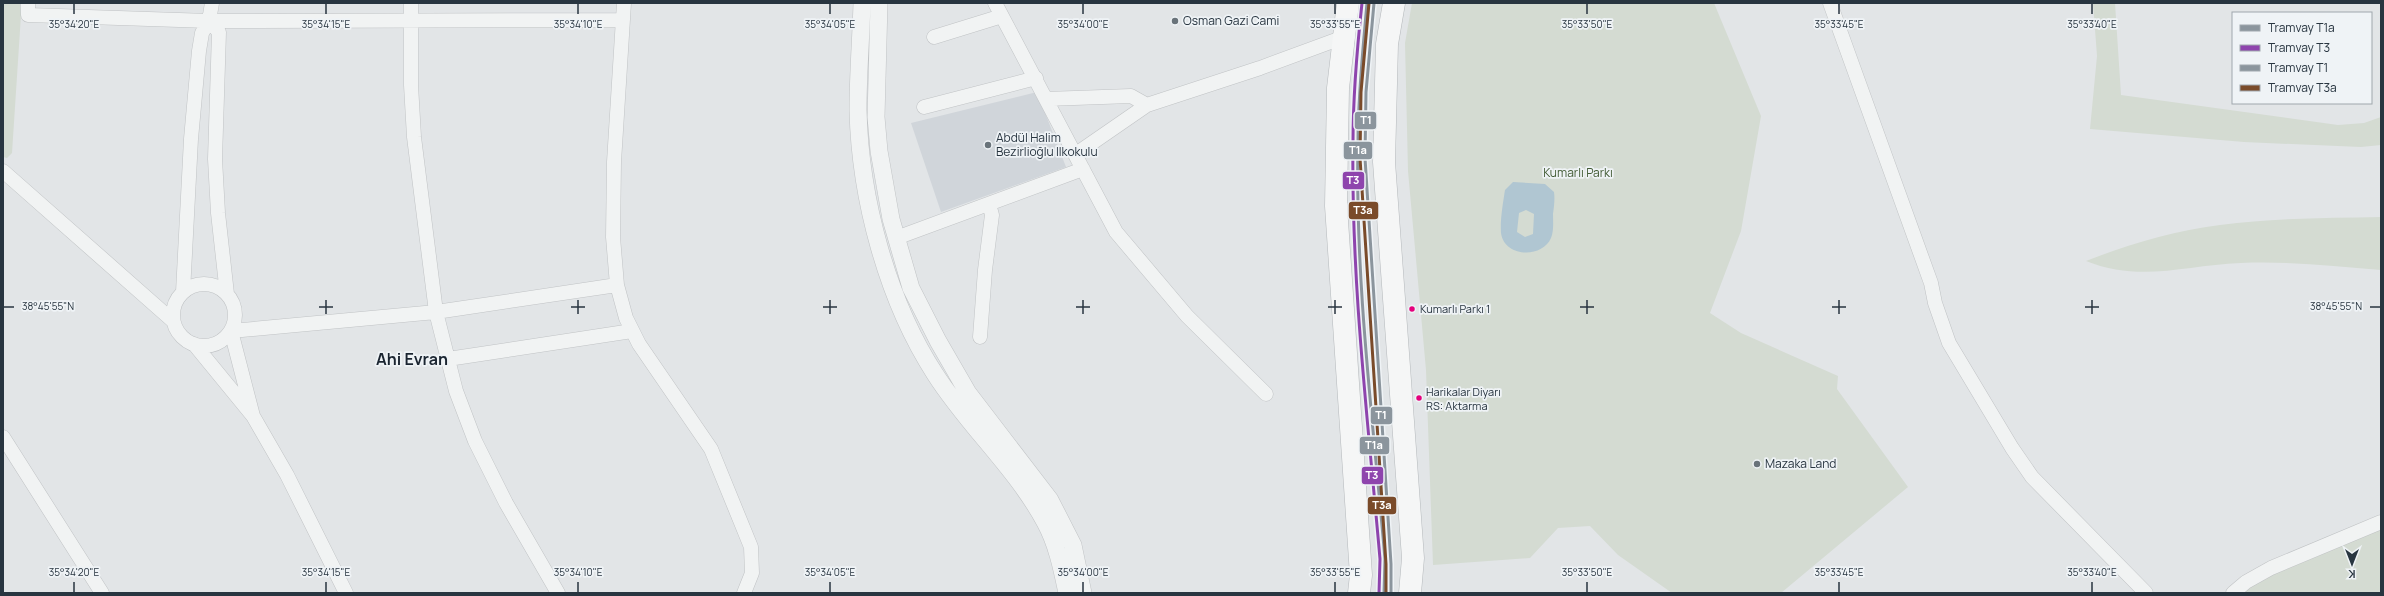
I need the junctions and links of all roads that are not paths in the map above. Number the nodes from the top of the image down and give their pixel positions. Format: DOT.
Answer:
graph roads {
  1 [pos="28,3"];
  2 [pos="212,3"];
  3 [pos="411,3"];
  4 [pos="624,3"];
  5 [pos="862,3"];
  6 [pos="879,3"];
  7 [pos="995,3"];
  8 [pos="1348,3"];
  9 [pos="1394,3"];
  10 [pos="1830,3"];
  11 [pos="1002,16"];
  12 [pos="410,19"];
  13 [pos="623,20"];
  14 [pos="209,21"];
  15 [pos="934,36"];
  16 [pos="1344,38"];
  17 [pos="1036,78"];
  18 [pos="1046,99"];
  19 [pos="1147,105"];
  20 [pos="924,107"];
  21 [pos="1076,154"];
  22 [pos="1083,169"];
  23 [pos="3,172"];
  24 [pos="989,204"];
  25 [pos="896,238"];
  26 [pos="906,273"];
  27 [pos="889,276"];
  28 [pos="617,285"];
  29 [pos="183,292"];
  30 [pos="227,294"];
  31 [pos="436,312"];
  32 [pos="173,321"];
  33 [pos="230,331"];
  34 [pos="632,331"];
  35 [pos="980,337"];
  36 [pos="194,344"];
  37 [pos="448,358"];
  38 [pos="1266,394"];
  39 [pos="253,416"];
  40 [pos="3,437"];
  41 [pos="2381,522"];
  42 [pos="102,593"];
  43 [pos="346,593"];
  44 [pos="558,593"];
  45 [pos="744,593"];
  46 [pos="1067,593"];
  47 [pos="1083,593"];
  48 [pos="1359,593"];
  49 [pos="1410,593"];
  50 [pos="2146,593"];
  51 [pos="2233,593"];
  1 -- 14 [label="street"];
  2 -- 14 [label="street"];
  3 -- 12 [label="street"];
  4 -- 13 [label="street"];
  5 -- 27 [label="street"];
  6 -- 25 [label="street"];
  7 -- 11 [label="street"];
  8 -- 16 [label="highway"];
  9 -- 49 [label="highway"];
  10 -- 50 [label="street"];
  11 -- 15 [label="street"];
  11 -- 17 [label="street"];
  12 -- 13 [label="street"];
  12 -- 14 [label="street"];
  12 -- 31 [label="street"];
  13 -- 28 [label="street"];
  14 -- 29 [label="street"];
  14 -- 30 [label="street"];
  16 -- 19 [label="street"];
  16 -- 48 [label="highway"];
  17 -- 18 [label="street"];
  17 -- 20 [label="street"];
  18 -- 19 [label="street"];
  18 -- 21 [label="street"];
  19 -- 21 [label="street"];
  21 -- 22 [label="street"];
  22 -- 24 [label="street"];
  22 -- 38 [label="street"];
  23 -- 32 [label="street"];
  24 -- 25 [label="street"];
  24 -- 35 [label="street"];
  25 -- 26 [label="street"];
  26 -- 27 [label="street"];
  26 -- 47 [label="street"];
  27 -- 46 [label="street"];
  28 -- 31 [label="street"];
  28 -- 34 [label="street"];
  29 -- 30 [label="street"];
  29 -- 32 [label="street"];
  30 -- 33 [label="street"];
  31 -- 33 [label="street"];
  31 -- 37 [label="street"];
  32 -- 36 [label="street"];
  33 -- 36 [label="street"];
  33 -- 39 [label="street"];
  34 -- 37 [label="street"];
  34 -- 45 [label="street"];
  36 -- 39 [label="street"];
  37 -- 44 [label="street"];
  39 -- 43 [label="street"];
  40 -- 42 [label="street"];
  41 -- 51 [label="street"];
}
